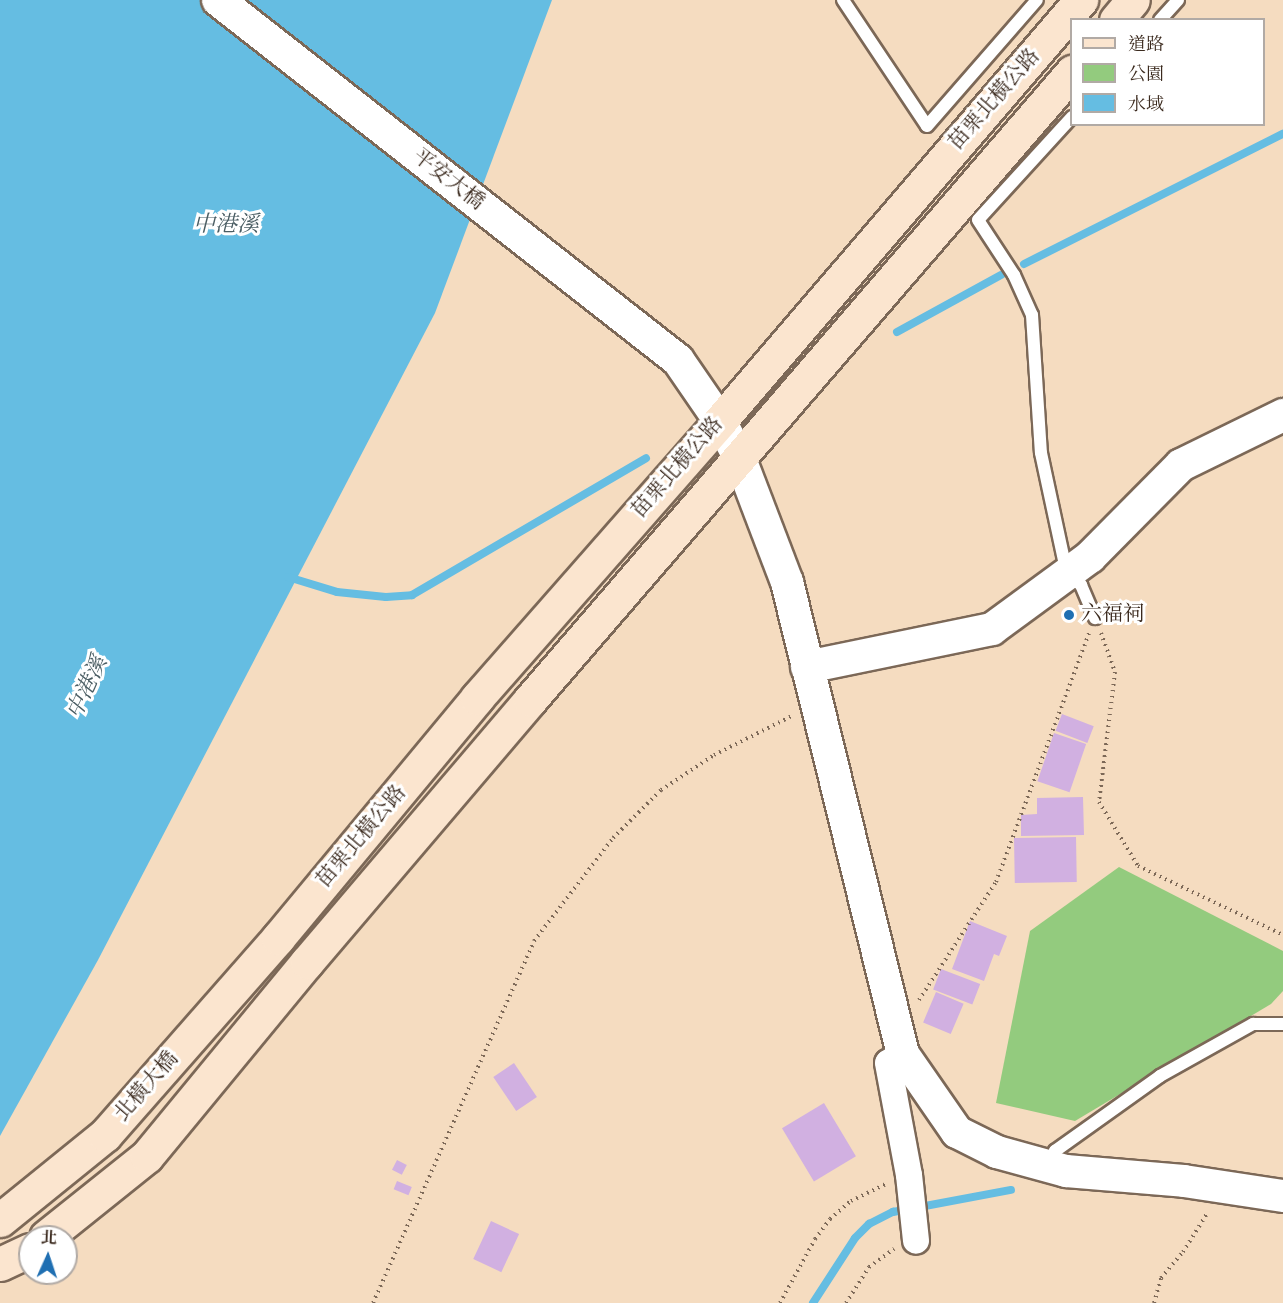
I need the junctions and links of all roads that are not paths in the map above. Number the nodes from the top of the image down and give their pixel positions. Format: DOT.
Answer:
graph roads {
  1 [pos="218,0"];
  2 [pos="843,0"];
  3 [pos="1037,0"];
  4 [pos="1081,0"];
  5 [pos="1133,0"];
  6 [pos="1178,0"];
  7 [pos="1118,18"];
  8 [pos="1162,18"];
  9 [pos="1070,73"];
  10 [pos="1070,118"];
  11 [pos="1283,415"];
  12 [pos="720,421"];
  13 [pos="740,459"];
  14 [pos="1067,574"];
  15 [pos="1095,618"];
  16 [pos="807,667"];
  17 [pos="278,938"];
  18 [pos="307,962"];
  19 [pos="1283,1024"];
  20 [pos="901,1044"];
  21 [pos="1048,1167"];
  22 [pos="1283,1196"];
  23 [pos="0,1220"];
  24 [pos="61,1225"];
  25 [pos="915,1232"];
  26 [pos="18,1256"];
  27 [pos="0,1264"];
  1 -- 12 [label="street, 平安大橋"];
  2 -- 3 [label="lane"];
  4 -- 12 [label="main road, 苗栗北橫公路"];
  5 -- 7 [label="main road"];
  6 -- 8 [label="lane"];
  9 -- 13 [label="main road, 苗栗北橫公路"];
  10 -- 14 [label="lane"];
  11 -- 14 [label="street"];
  12 -- 13 [label="street, 平安大橋"];
  12 -- 17 [label="main road, 苗栗北橫公路"];
  13 -- 16 [label="street, 平安大橋"];
  13 -- 18 [label="main road, 苗栗北橫公路"];
  14 -- 15 [label="lane"];
  14 -- 16 [label="street"];
  16 -- 20 [label="street, 平安大橋"];
  17 -- 23 [label="main road, 北橫大橋"];
  18 -- 24 [label="main road, 北橫大橋"];
  19 -- 21 [label="lane"];
  20 -- 21 [label="street"];
  20 -- 25 [label="street"];
  21 -- 22 [label="street"];
  26 -- 27 [label="main road"];
}
